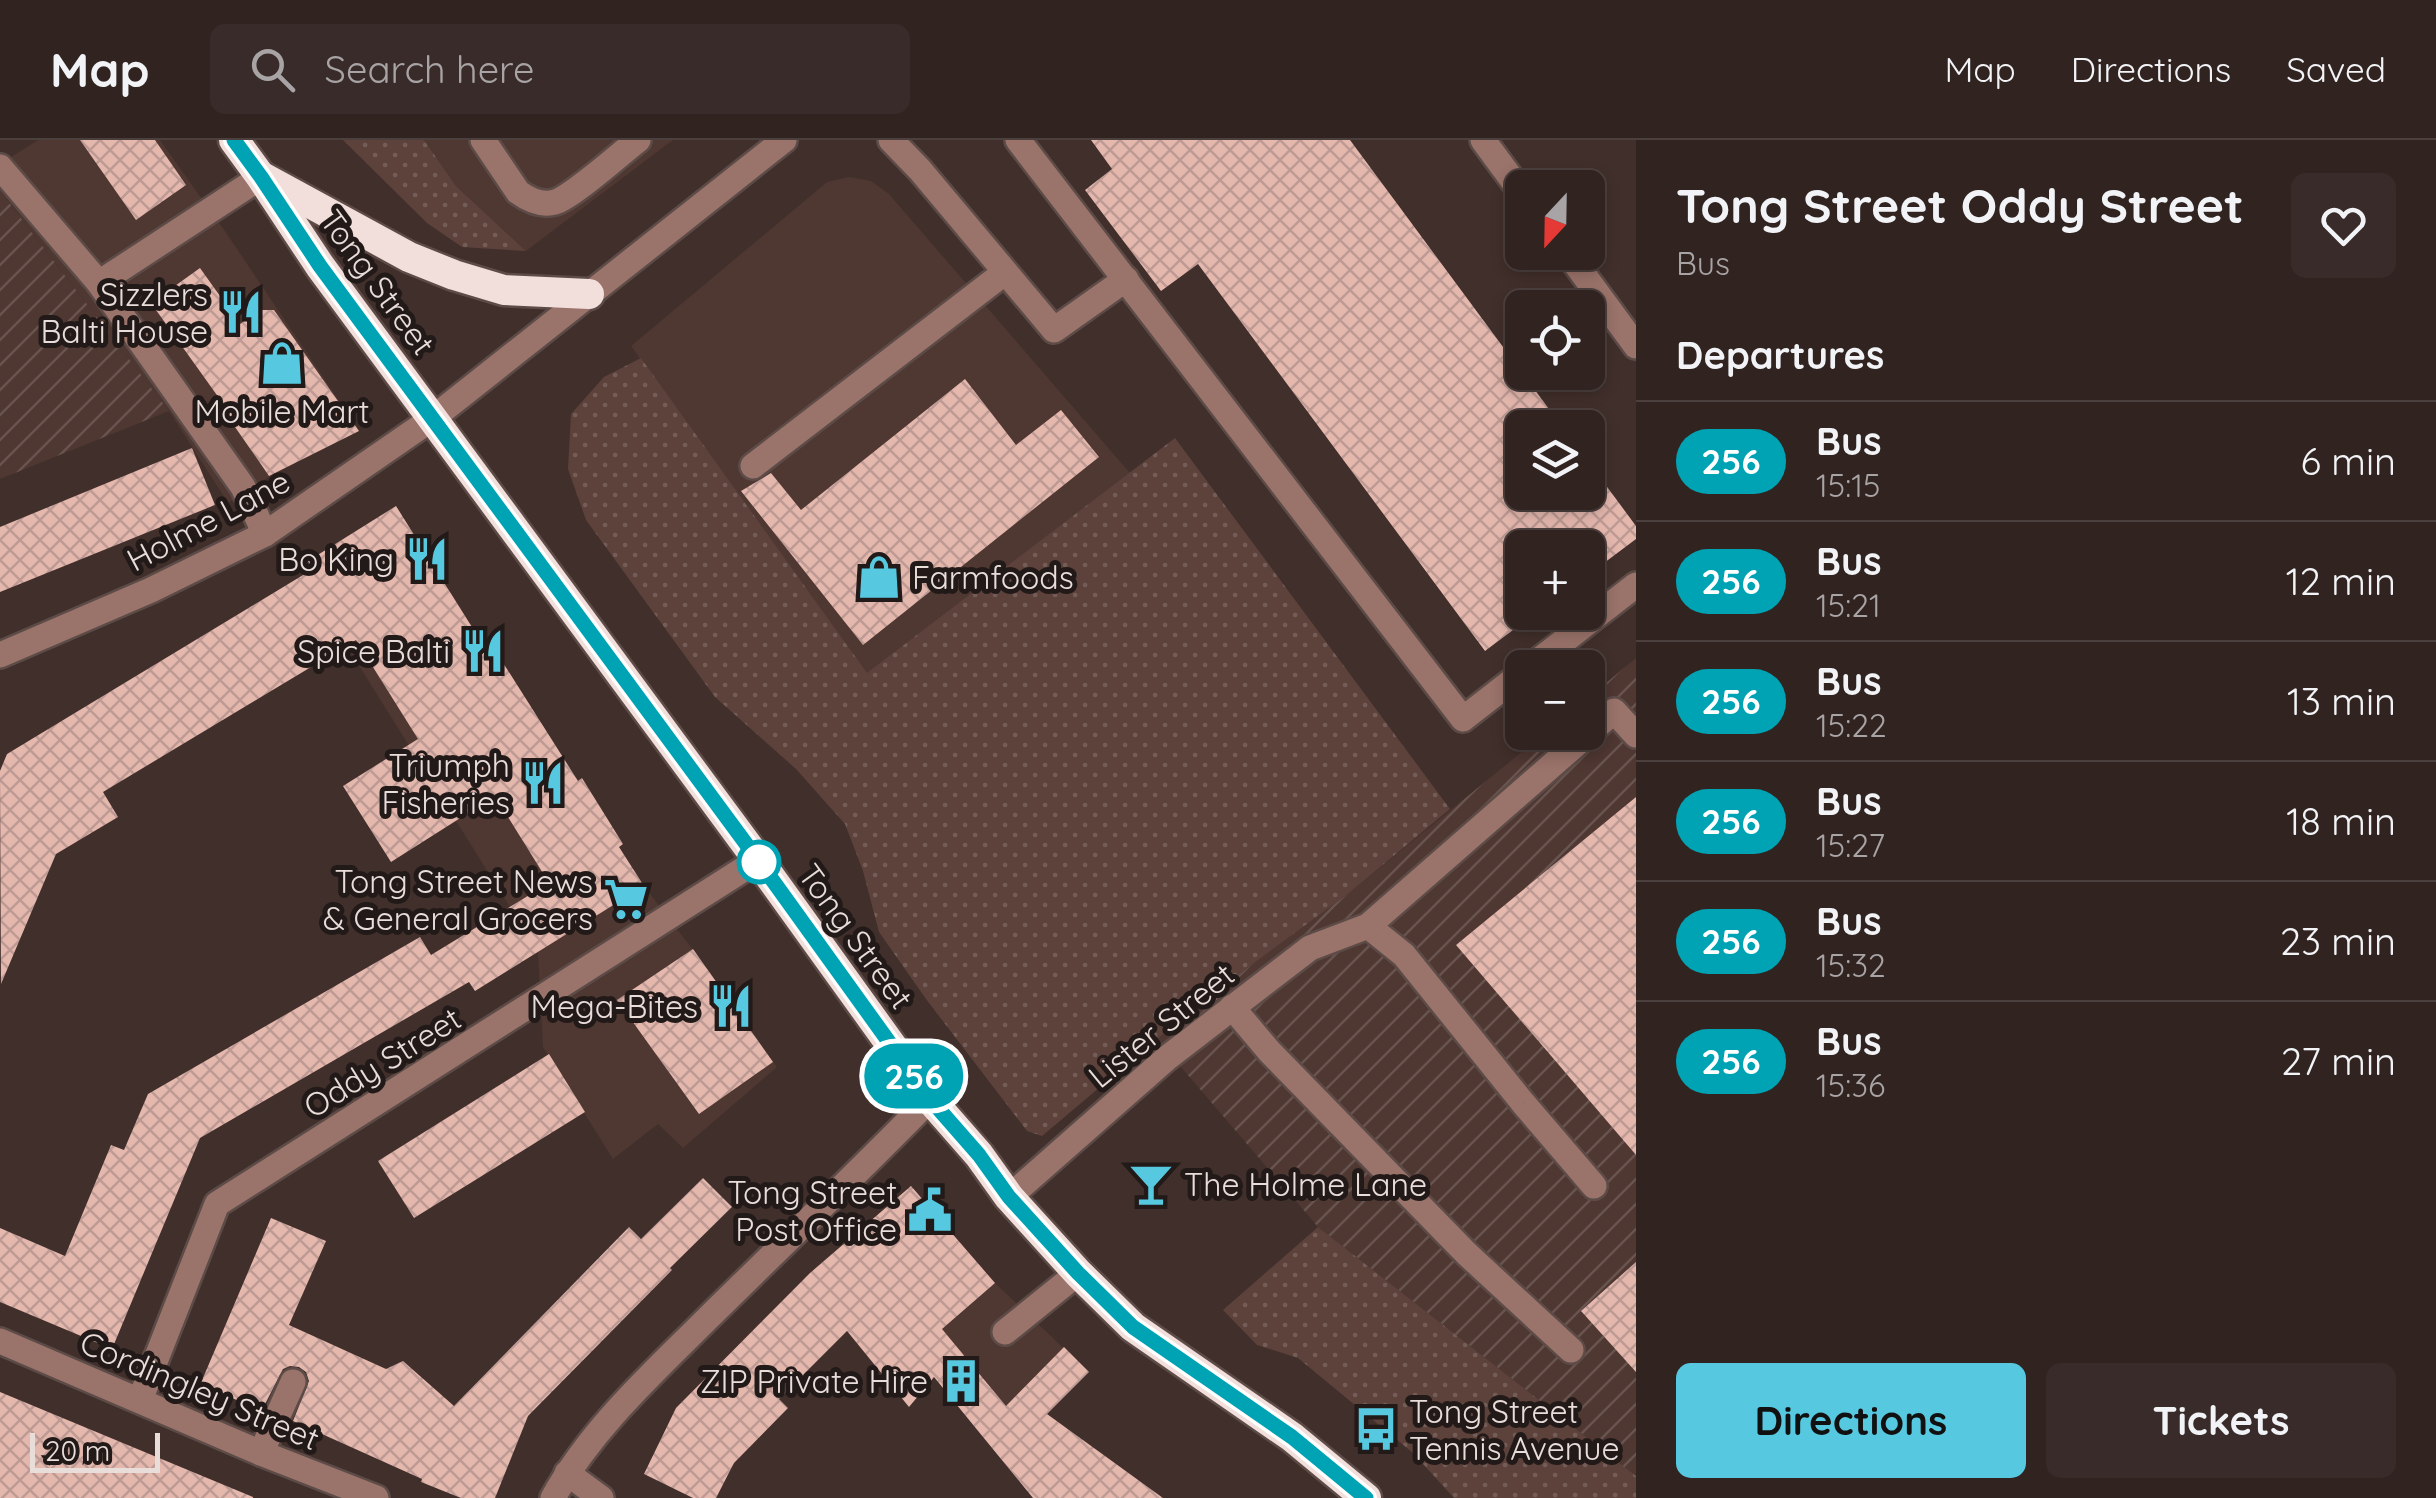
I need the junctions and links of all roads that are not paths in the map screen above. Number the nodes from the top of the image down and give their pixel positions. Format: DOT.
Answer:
graph roads {
  1 [pos="234,140"];
  2 [pos="483,140"];
  3 [pos="638,140"];
  4 [pos="784,140"];
  5 [pos="891,140"];
  6 [pos="1018,140"];
  7 [pos="1483,140"];
  8 [pos="0,167"];
  9 [pos="1505,170"];
  10 [pos="261,177"];
  11 [pos="1579,270"];
  12 [pos="1004,273"];
  13 [pos="1126,280"];
  14 [pos="99,283"];
  15 [pos="589,294"];
  16 [pos="1636,346"];
  17 [pos="434,418"];
  18 [pos="752,466"];
  19 [pos="265,534"];
  20 [pos="1636,585"];
  21 [pos="1552,650"];
  22 [pos="0,655"];
  23 [pos="1505,686"];
  24 [pos="1636,735"];
  25 [pos="758,860"];
  26 [pos="1368,926"];
  27 [pos="1232,1008"];
  28 [pos="930,1099"];
  29 [pos="1594,1186"];
  30 [pos="1009,1197"];
  31 [pos="1078,1273"];
  32 [pos="1006,1332"];
  33 [pos="0,1342"];
  34 [pos="1570,1350"];
  35 [pos="294,1382"];
  36 [pos="140,1400"];
  37 [pos="261,1452"];
  38 [pos="567,1473"];
  39 [pos="376,1498"];
  40 [pos="553,1498"];
  41 [pos="601,1498"];
  42 [pos="1366,1498"];
  1 -- 10 [label="highway, Tong Street"];
  2 -- 3 [label="street"];
  4 -- 15 [label="street, Holme Lane"];
  5 -- 12 [label="street"];
  6 -- 13 [label="street"];
  7 -- 9 [label="street"];
  8 -- 14 [label="street"];
  10 -- 14 [label="street"];
  10 -- 15 [label="highway"];
  10 -- 17 [label="highway, Tong Street"];
  11 -- 16 [label="street"];
  12 -- 13 [label="street"];
  12 -- 18 [label="street"];
  13 -- 23 [label="street"];
  14 -- 19 [label="street"];
  15 -- 17 [label="street, Holme Lane"];
  17 -- 19 [label="street, Holme Lane"];
  17 -- 25 [label="highway, Tong Street"];
  19 -- 22 [label="street, Holme Lane"];
  20 -- 21 [label="street"];
  24 -- 26 [label="street"];
  25 -- 28 [label="highway, Tong Street"];
  25 -- 36 [label="street, Oddy Street"];
  26 -- 27 [label="street, Lister Street"];
  26 -- 29 [label="street"];
  27 -- 30 [label="street, Lister Street"];
  27 -- 34 [label="street"];
  28 -- 30 [label="highway, Tong Street"];
  28 -- 38 [label="street"];
  30 -- 31 [label="highway, Tong Street"];
  31 -- 32 [label="street"];
  31 -- 42 [label="highway, Tong Street"];
  33 -- 36 [label="street, Cordingley Street"];
  35 -- 37 [label="street"];
  36 -- 37 [label="street, Cordingley Street"];
  37 -- 39 [label="street, Cordingley Street"];
  38 -- 40 [label="street"];
  38 -- 41 [label="street"];
}
